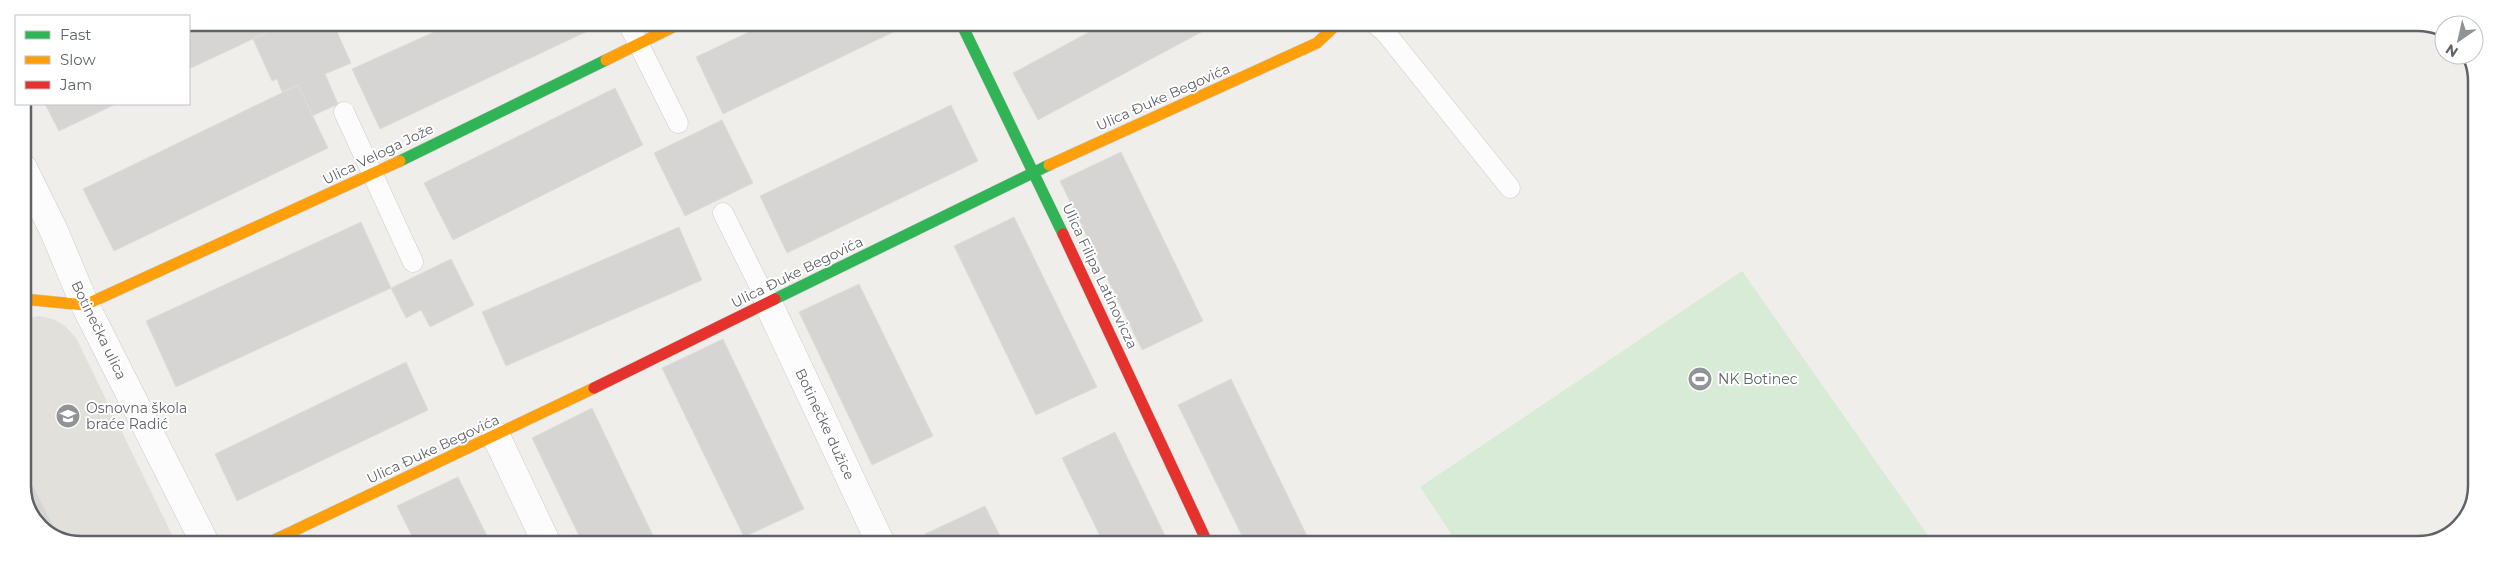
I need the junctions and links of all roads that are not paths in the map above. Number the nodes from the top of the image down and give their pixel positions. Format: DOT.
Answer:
graph roads {
  1 [pos="632,31"];
  2 [pos="664,31"];
  3 [pos="965,31"];
  4 [pos="1330,31"];
  5 [pos="1384,31"];
  6 [pos="638,43"];
  7 [pos="344,112"];
  8 [pos="678,123"];
  9 [pos="1034,172"];
  10 [pos="373,174"];
  11 [pos="31,184"];
  12 [pos="1510,188"];
  13 [pos="723,213"];
  14 [pos="413,262"];
  15 [pos="31,300"];
  16 [pos="768,303"];
  17 [pos="85,305"];
  18 [pos="496,436"];
  19 [pos="202,536"];
  20 [pos="283,536"];
  21 [pos="543,536"];
  22 [pos="877,536"];
  23 [pos="1204,536"];
  1 -- 6 [label="lane"];
  2 -- 6 [label="street, Ulica Veloga Jože"];
  3 -- 9 [label="street, Ulica Filipa Latinovicza"];
  4 -- 9 [label="street, Ulica Đuke Begovića"];
  5 -- 12 [label="lane"];
  6 -- 8 [label="lane"];
  6 -- 10 [label="street, Ulica Veloga Jože"];
  7 -- 10 [label="lane"];
  9 -- 16 [label="street, Ulica Đuke Begovića"];
  9 -- 23 [label="street, Ulica Filipa Latinovicza"];
  10 -- 14 [label="lane"];
  10 -- 17 [label="street, Ulica Veloga Jože"];
  11 -- 17 [label="street, Botinečka ulica"];
  13 -- 16 [label="lane"];
  15 -- 17 [label="street"];
  16 -- 18 [label="street, Ulica Đuke Begovića"];
  16 -- 22 [label="street, Botinečke dužice"];
  17 -- 19 [label="street, Botinečka ulica"];
  18 -- 20 [label="street, Ulica Đuke Begovića"];
  18 -- 21 [label="street"];
}
